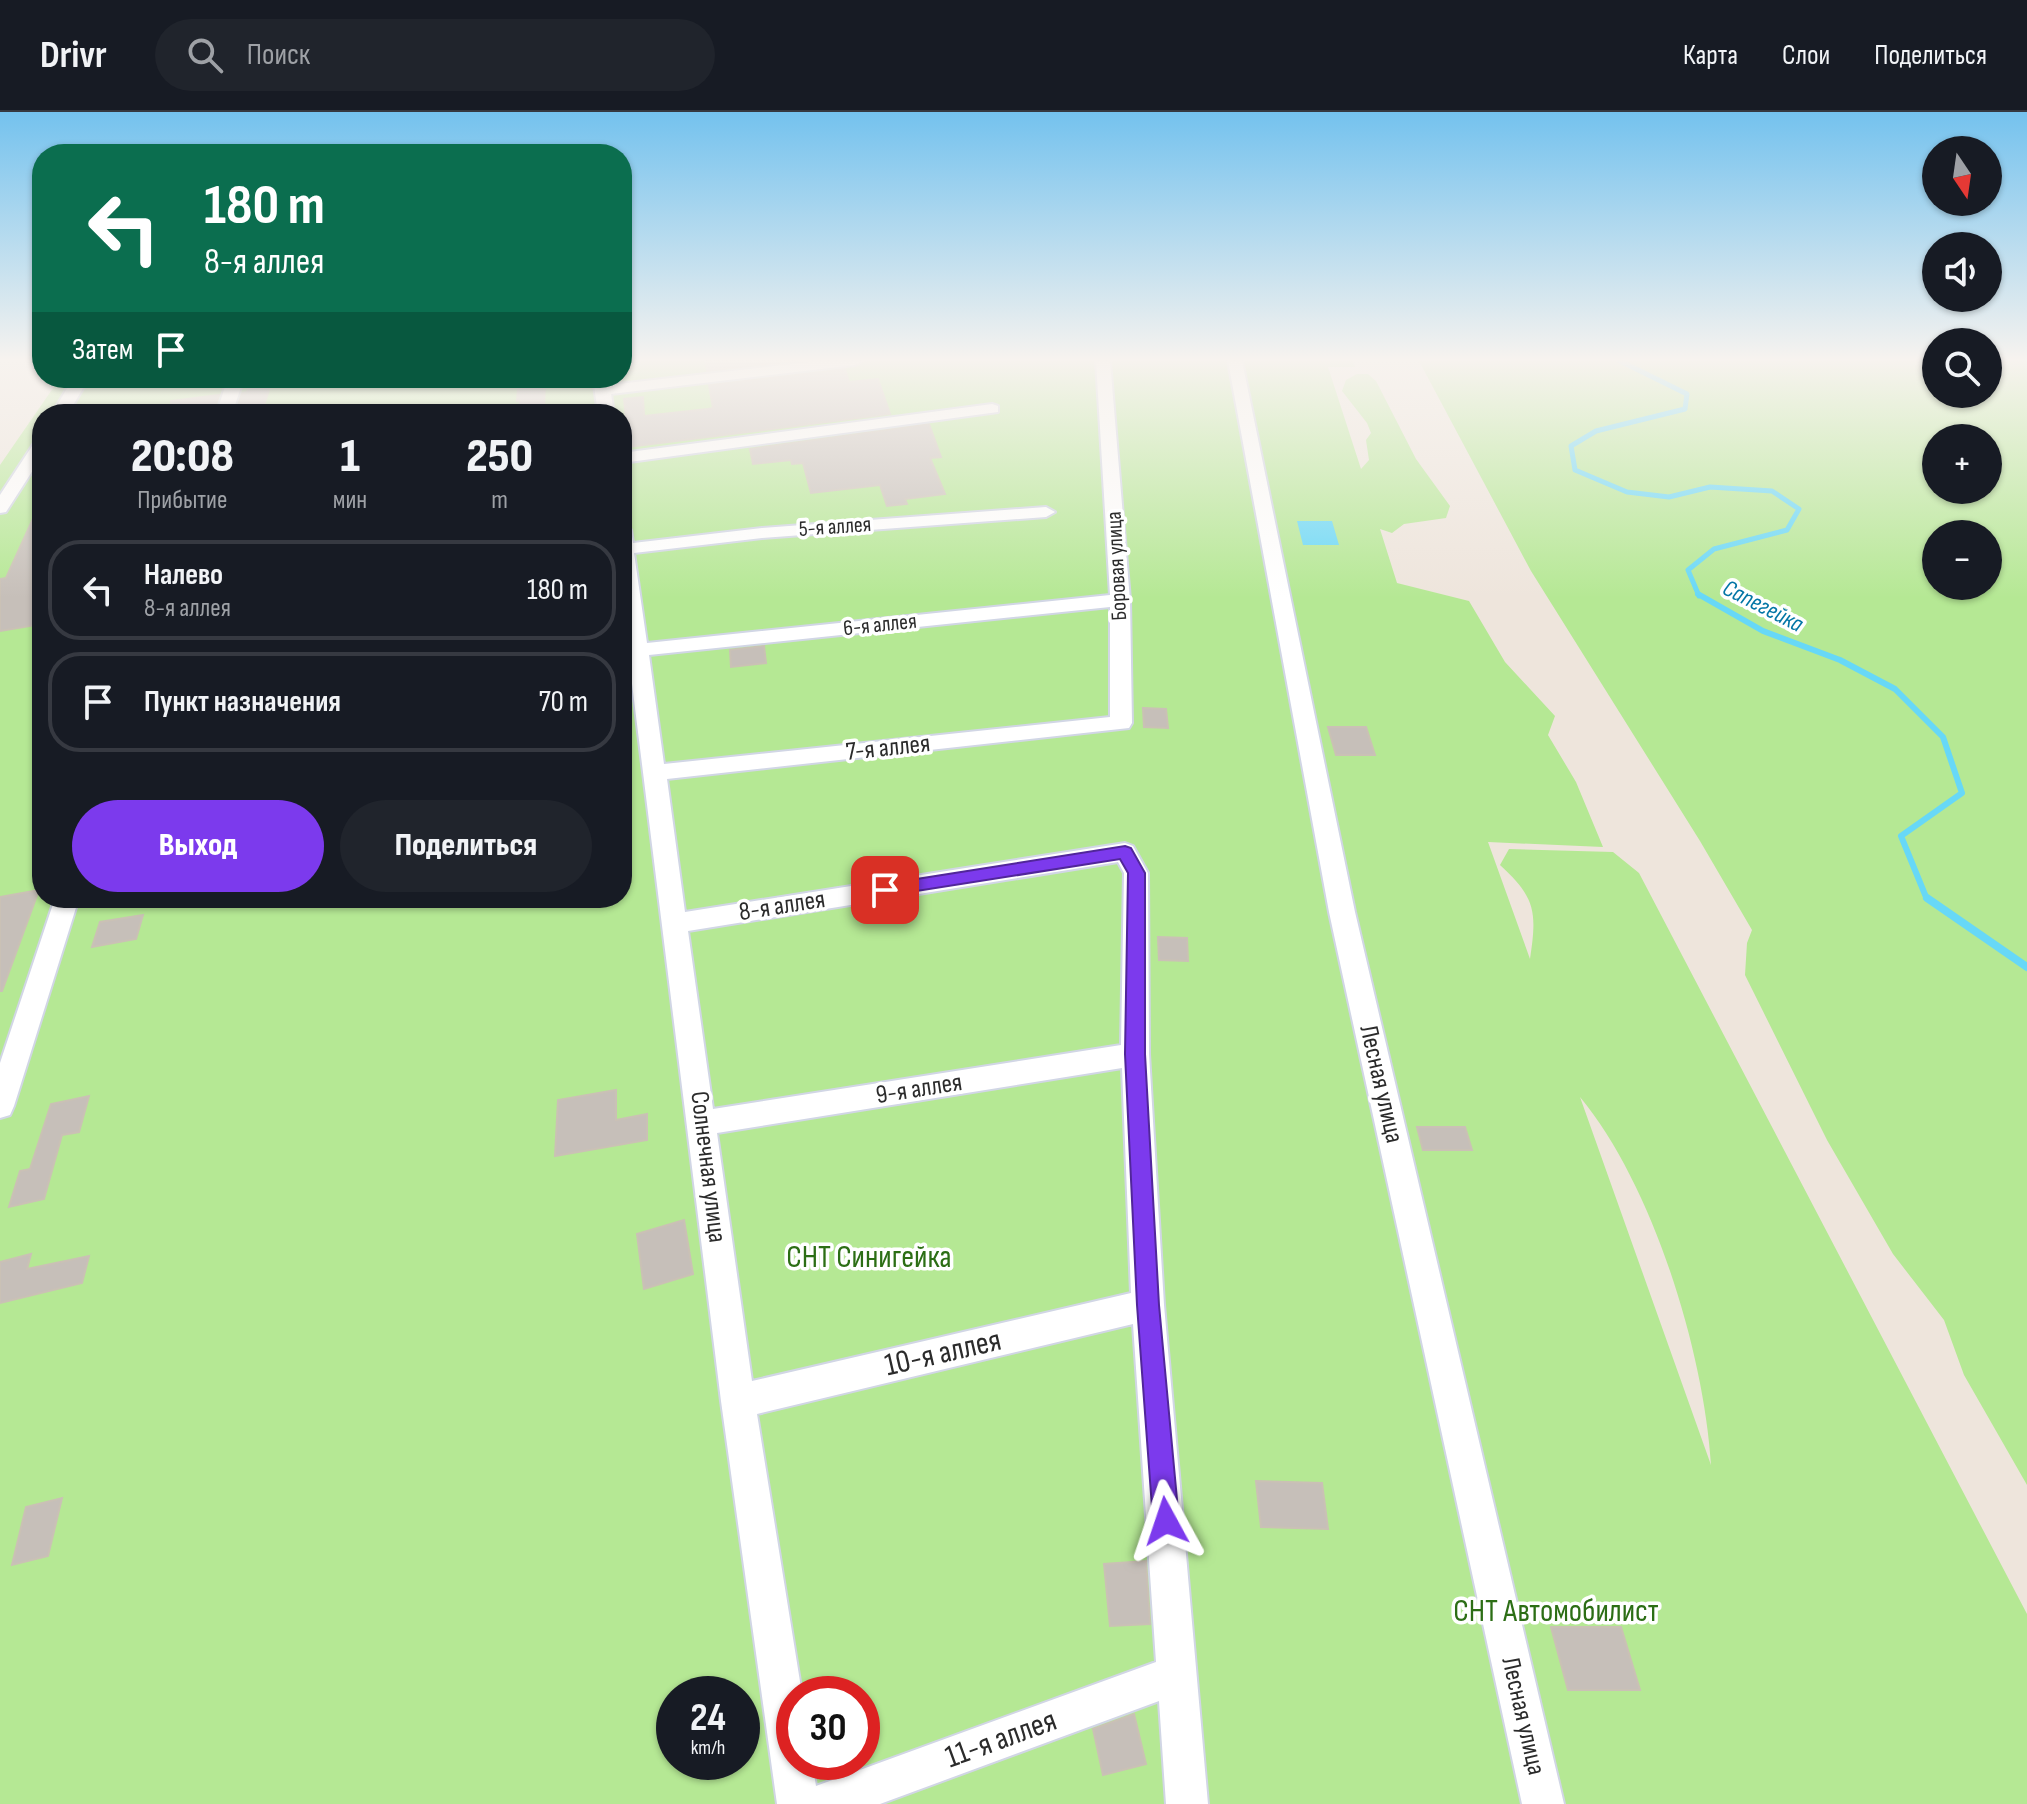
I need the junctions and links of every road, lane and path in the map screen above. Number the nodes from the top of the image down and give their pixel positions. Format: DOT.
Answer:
graph roads {
  1 [pos="758,440"];
  2 [pos="1109,440"];
  3 [pos="1250,440"];
  4 [pos="632,457"];
  5 [pos="32,458"];
  6 [pos="0,508"];
  7 [pos="1046,512"];
  8 [pos="632,539"];
  9 [pos="632,598"];
  10 [pos="1120,600"];
  11 [pos="639,650"];
  12 [pos="1121,723"];
  13 [pos="655,773"];
  14 [pos="64,908"];
  15 [pos="676,923"];
  16 [pos="1135,1054"];
  17 [pos="0,1106"];
  18 [pos="703,1123"];
  19 [pos="1148,1305"];
  20 [pos="738,1401"];
  21 [pos="1178,1674"];
  22 [pos="798,1804"];
  23 [pos="823,1804"];
  24 [pos="1187,1804"];
  25 [pos="1543,1804"];
  1 -- 4 [label="street"];
  2 -- 10 [label="street, Боровая улица"];
  3 -- 25 [label="street, Лесная улица"];
  5 -- 6 [label="street"];
  7 -- 8 [label="street, 5-я аллея"];
  9 -- 11 [label="street, Солнечная улица"];
  10 -- 11 [label="street, 6-я аллея"];
  10 -- 12 [label="street, Боровая улица"];
  11 -- 13 [label="street, Солнечная улица"];
  12 -- 13 [label="street, 7-я аллея"];
  13 -- 15 [label="street, Солнечная улица"];
  14 -- 17 [label="street"];
  15 -- 16 [label="street, 8-я аллея"];
  15 -- 18 [label="street, Солнечная улица"];
  16 -- 18 [label="street, 9-я аллея"];
  16 -- 19 [label="street"];
  18 -- 20 [label="street, Солнечная улица"];
  19 -- 20 [label="street, 10-я аллея"];
  19 -- 21 [label="street"];
  20 -- 22 [label="street, Солнечная улица"];
  21 -- 23 [label="street, 11-я аллея"];
  21 -- 24 [label="street"];
}
